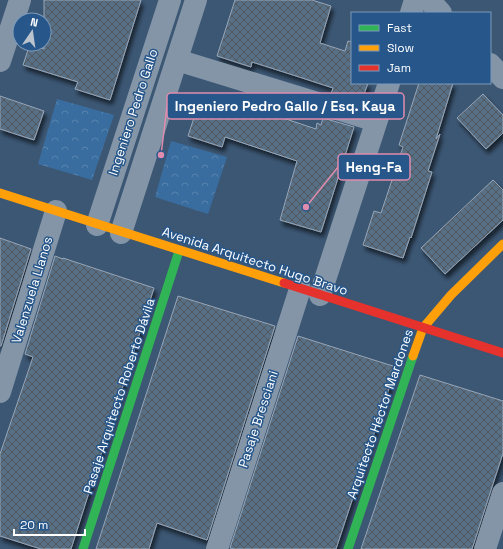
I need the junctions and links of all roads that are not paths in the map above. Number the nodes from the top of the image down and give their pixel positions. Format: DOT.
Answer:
graph roads {
  1 [pos="20,0"];
  2 [pos="170,0"];
  3 [pos="196,0"];
  4 [pos="415,0"];
  5 [pos="429,0"];
  6 [pos="411,12"];
  7 [pos="440,12"];
  8 [pos="177,60"];
  9 [pos="0,61"];
  10 [pos="491,65"];
  11 [pos="503,78"];
  12 [pos="388,84"];
  13 [pos="376,121"];
  14 [pos="0,193"];
  15 [pos="56,211"];
  16 [pos="97,225"];
  17 [pos="121,233"];
  18 [pos="503,244"];
  19 [pos="179,251"];
  20 [pos="300,289"];
  21 [pos="320,296"];
  22 [pos="422,328"];
  23 [pos="503,353"];
  24 [pos="0,392"];
  25 [pos="503,493"];
  26 [pos="83,549"];
  27 [pos="217,549"];
  28 [pos="348,549"];
  29 [pos="485,549"];
  1 -- 9 [label="street"];
  2 -- 16 [label="street, Ingeniero Pedro Gallo"];
  3 -- 8 [label="street, Ingeniero Pedro Gallo"];
  4 -- 6 [label="street"];
  5 -- 7 [label="street"];
  8 -- 13 [label="street"];
  8 -- 17 [label="street, Ingeniero Pedro Gallo"];
  10 -- 11 [label="street"];
  12 -- 13 [label="street"];
  13 -- 21 [label="street"];
  14 -- 15 [label="street, Avenida Arquitecto Hugo Bravo"];
  15 -- 16 [label="street, Avenida Arquitecto Hugo Bravo"];
  15 -- 24 [label="street, Valenzuela Llanos"];
  16 -- 17 [label="street, Avenida Arquitecto Hugo Bravo"];
  17 -- 19 [label="street, Avenida Arquitecto Hugo Bravo"];
  18 -- 22 [label="street, Arquitecto Héctor Mardones"];
  19 -- 20 [label="street, Avenida Arquitecto Hugo Bravo"];
  19 -- 26 [label="street, Pasaje Arquitecto Roberto Dávila"];
  20 -- 21 [label="street, Avenida Arquitecto Hugo Bravo"];
  20 -- 27 [label="street, Pasaje Bresciani"];
  21 -- 22 [label="street, Avenida Arquitecto Hugo Bravo"];
  22 -- 23 [label="street, Avenida Arquitecto Hugo Bravo"];
  22 -- 28 [label="street, Arquitecto Héctor Mardones"];
  25 -- 29 [label="street"];
}
